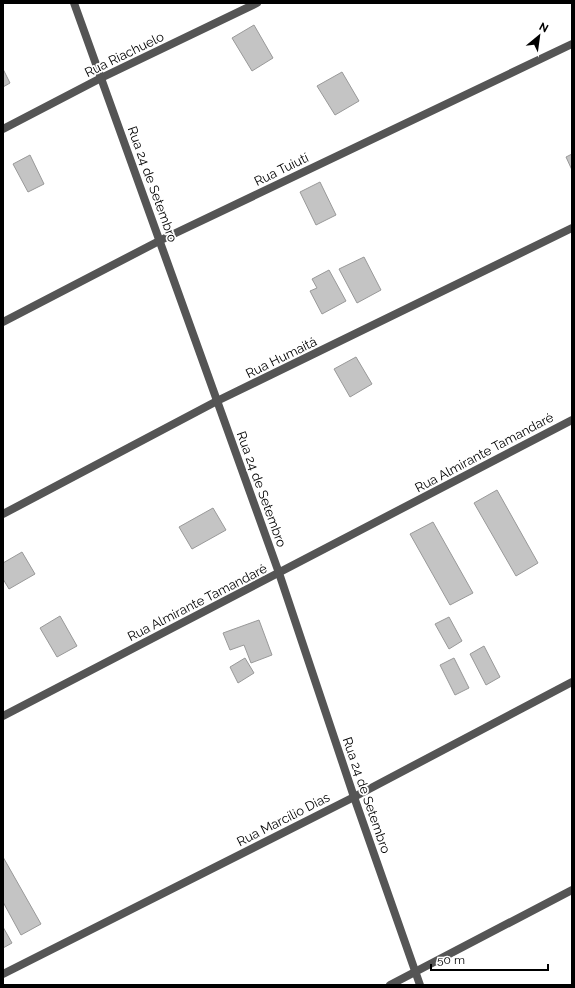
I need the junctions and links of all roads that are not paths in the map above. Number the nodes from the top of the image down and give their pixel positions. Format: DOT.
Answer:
graph roads {
  1 [pos="74,3"];
  2 [pos="257,3"];
  3 [pos="572,44"];
  4 [pos="101,78"];
  5 [pos="3,129"];
  6 [pos="572,228"];
  7 [pos="161,240"];
  8 [pos="3,322"];
  9 [pos="217,401"];
  10 [pos="572,420"];
  11 [pos="3,514"];
  12 [pos="279,573"];
  13 [pos="572,682"];
  14 [pos="3,716"];
  15 [pos="354,796"];
  16 [pos="572,890"];
  17 [pos="415,972"];
  18 [pos="3,974"];
  19 [pos="390,985"];
  20 [pos="420,985"];
  1 -- 4 [label="street, Rua 24 de Setembro"];
  2 -- 4 [label="street, Rua Riachuelo"];
  3 -- 7 [label="street, Rua Tuiutí"];
  4 -- 5 [label="street, Rua Riachuelo"];
  4 -- 7 [label="street, Rua 24 de Setembro"];
  6 -- 9 [label="street, Rua Humaitá"];
  7 -- 8 [label="street, Rua Tuiutí"];
  7 -- 9 [label="street, Rua 24 de Setembro"];
  9 -- 11 [label="street, Rua Humaitá"];
  9 -- 12 [label="street, Rua 24 de Setembro"];
  10 -- 12 [label="street, Rua Almirante Tamandaré"];
  12 -- 14 [label="street, Rua Almirante Tamandaré"];
  12 -- 15 [label="street, Rua 24 de Setembro"];
  13 -- 15 [label="street, Rua Marcílio Dias"];
  15 -- 17 [label="street, Rua 24 de Setembro"];
  15 -- 18 [label="street, Rua Marcílio Dias"];
  16 -- 17 [label="street"];
  17 -- 19 [label="street"];
  17 -- 20 [label="street, Rua 24 de Setembro"];
}
